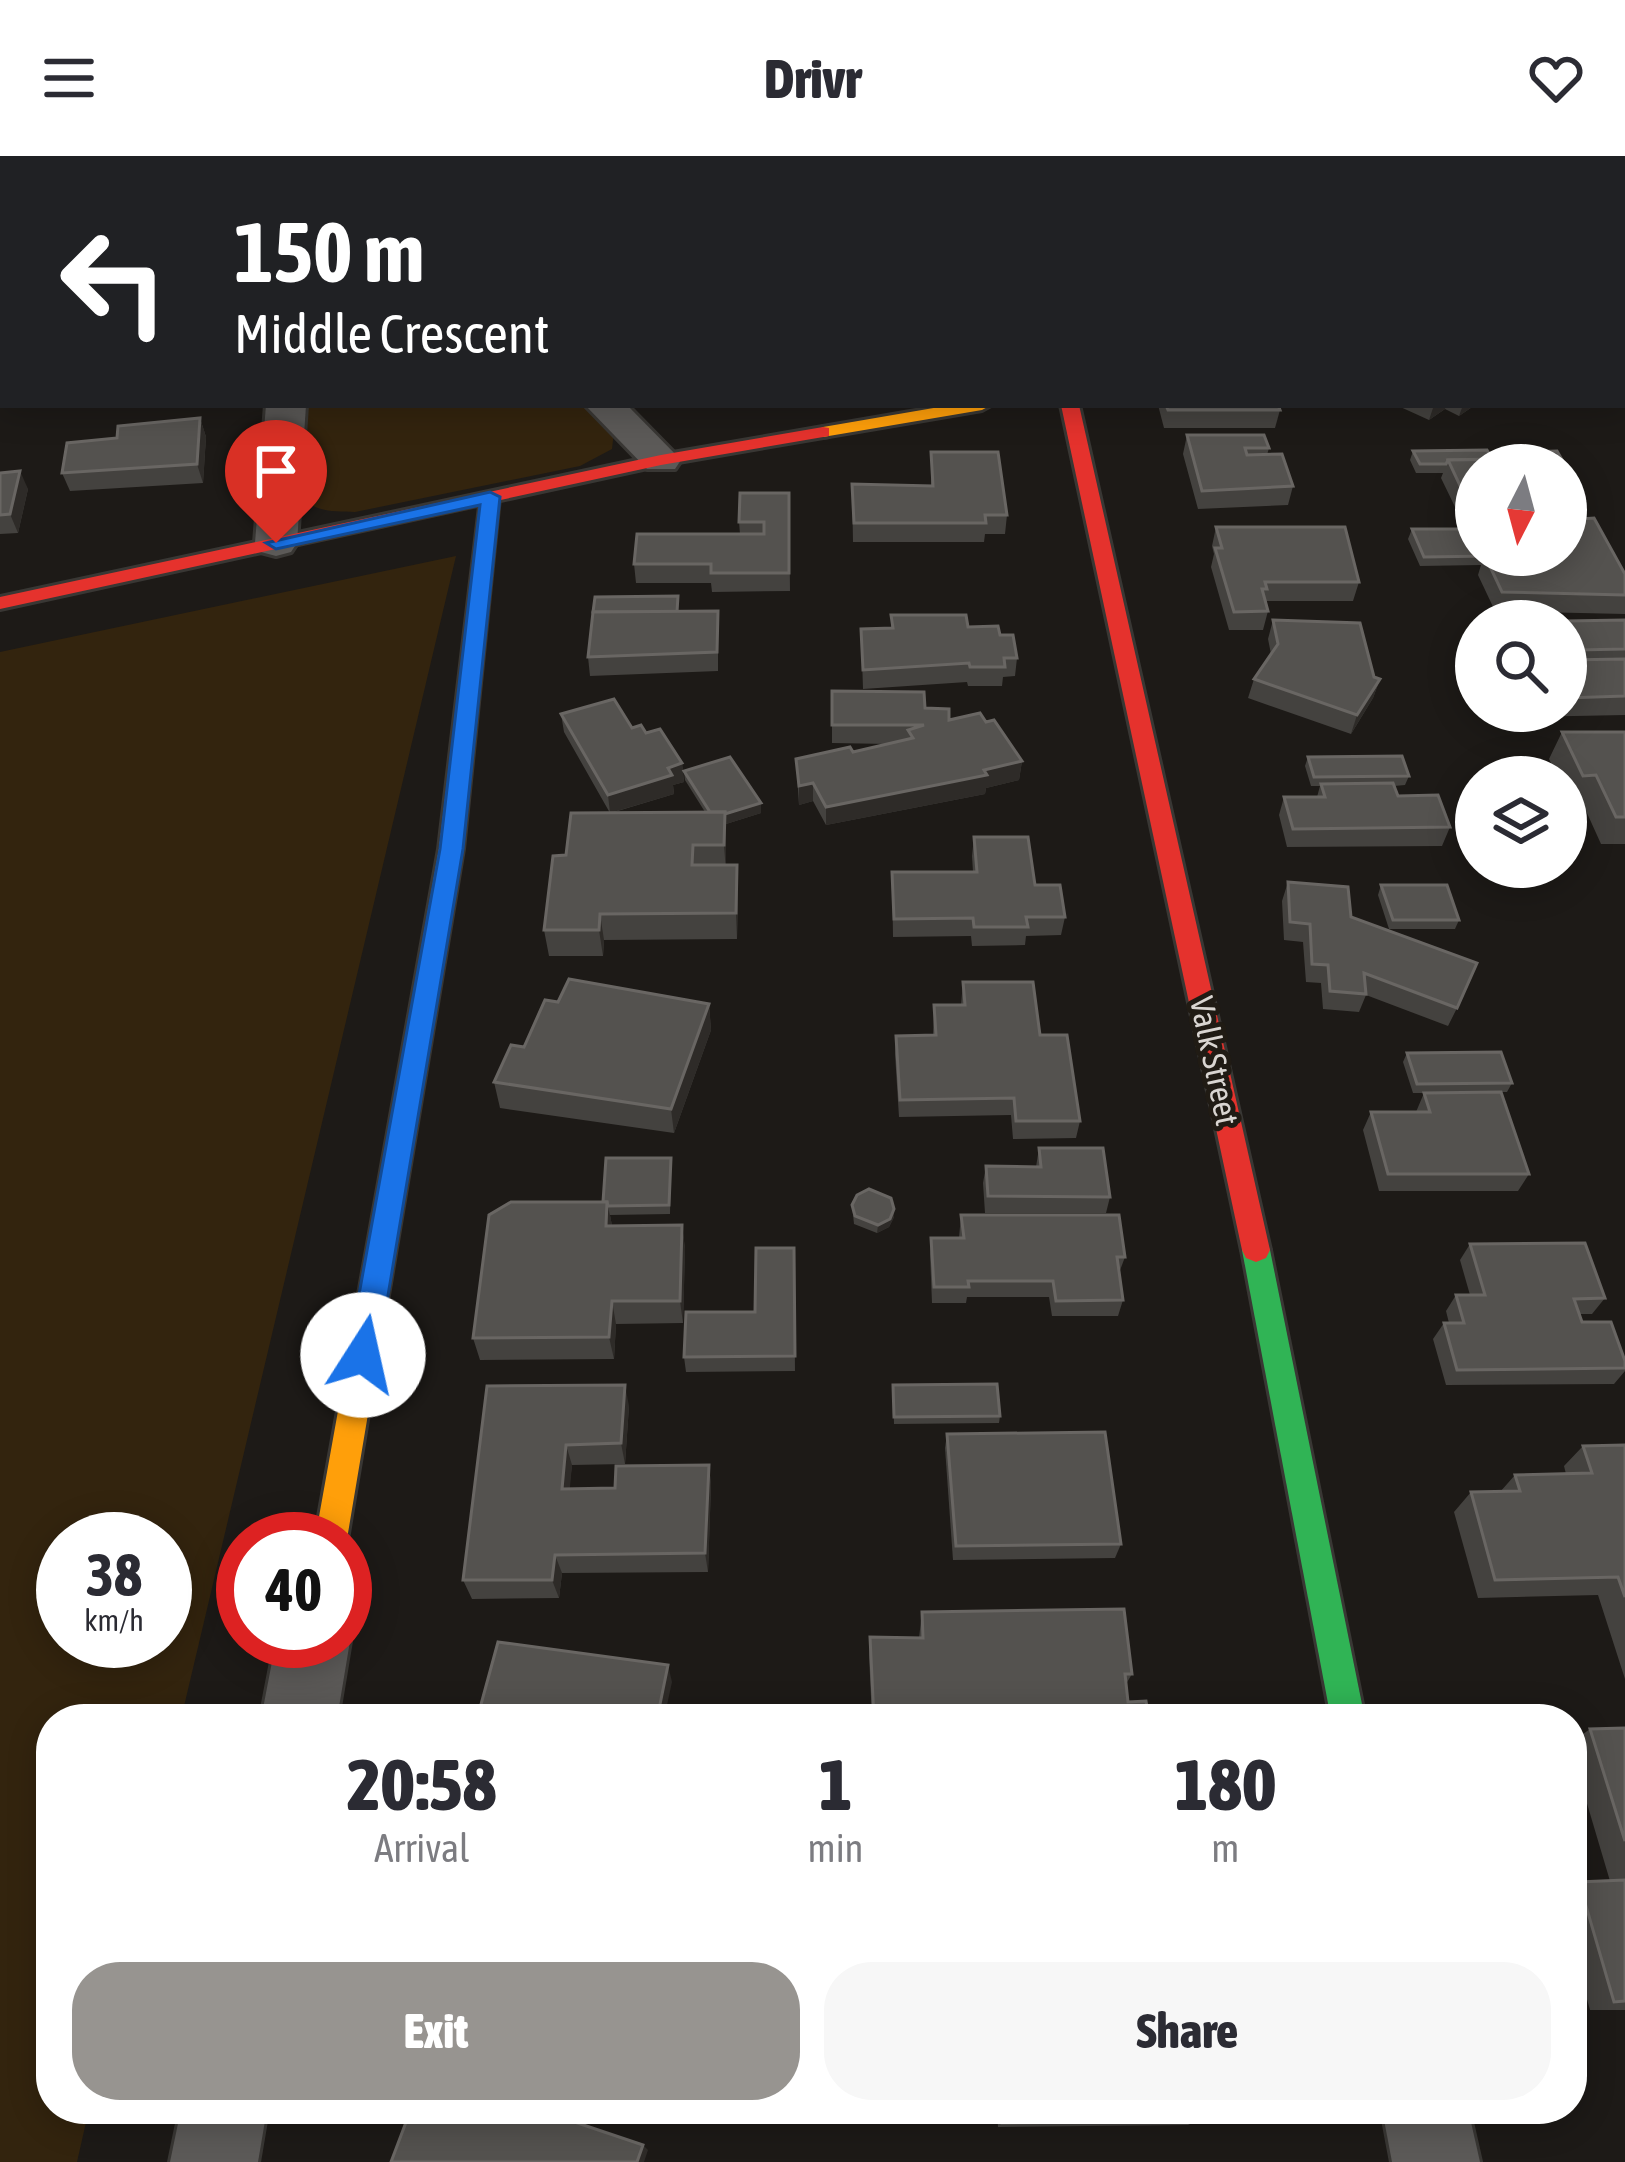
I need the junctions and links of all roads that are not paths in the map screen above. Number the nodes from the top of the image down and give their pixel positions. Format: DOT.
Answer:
graph roads {
  1 [pos="286,408"];
  2 [pos="608,408"];
  3 [pos="964,408"];
  4 [pos="1071,408"];
  5 [pos="661,460"];
  6 [pos="490,497"];
  7 [pos="276,543"];
  8 [pos="0,603"];
  9 [pos="336,1512"];
  10 [pos="309,1668"];
  11 [pos="302,1704"];
  12 [pos="1345,1704"];
  13 [pos="221,2124"];
  14 [pos="1428,2124"];
  15 [pos="214,2162"];
  16 [pos="1436,2162"];
  1 -- 7 [label="street"];
  2 -- 5 [label="street"];
  3 -- 5 [label="street"];
  4 -- 12 [label="street, Valk Street"];
  5 -- 6 [label="street"];
  6 -- 7 [label="street"];
  6 -- 9 [label="street"];
  7 -- 8 [label="street"];
  10 -- 11 [label="street"];
  13 -- 15 [label="street"];
  14 -- 16 [label="street"];
}
